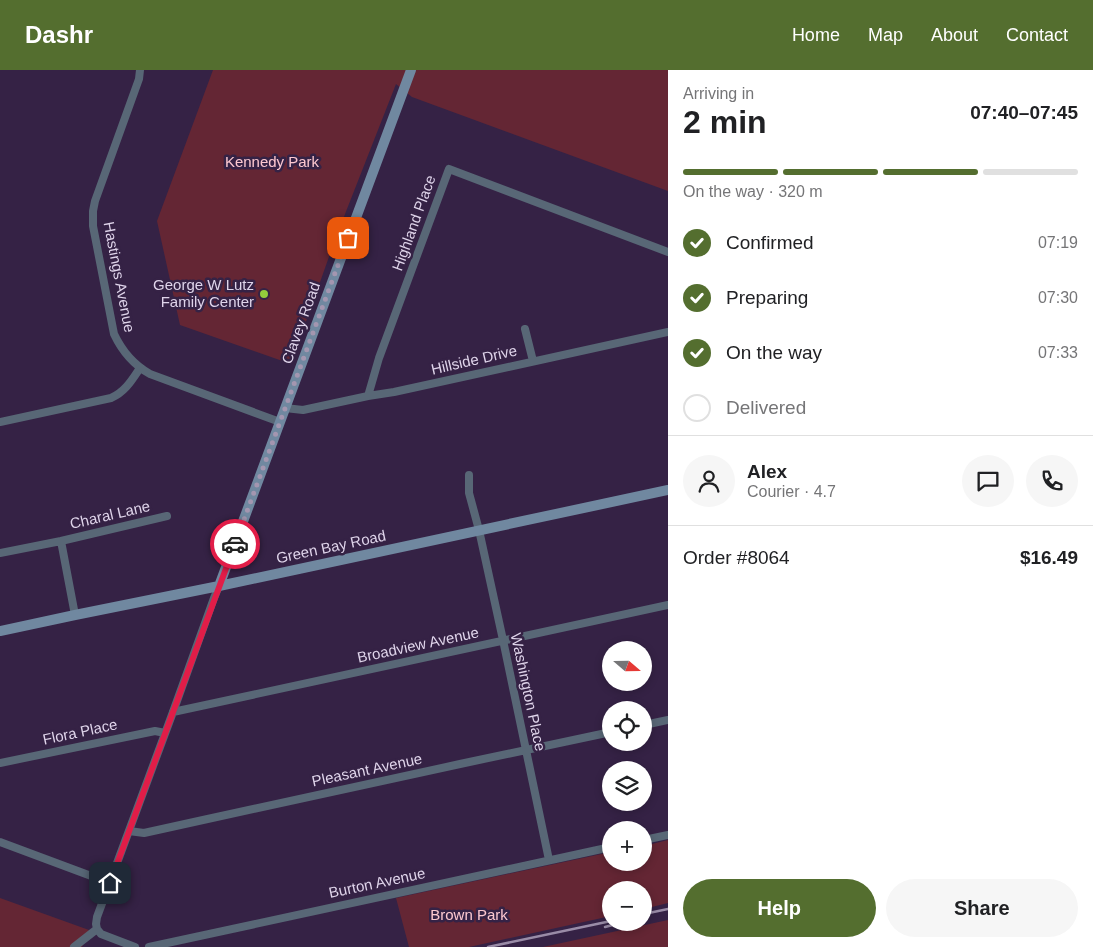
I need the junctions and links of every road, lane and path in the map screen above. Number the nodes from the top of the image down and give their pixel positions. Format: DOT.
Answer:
graph roads {
  1 [pos="140,70"];
  2 [pos="411,70"];
  3 [pos="668,252"];
  4 [pos="525,329"];
  5 [pos="668,332"];
  6 [pos="533,361"];
  7 [pos="140,368"];
  8 [pos="368,396"];
  9 [pos="285,408"];
  10 [pos="0,422"];
  11 [pos="280,422"];
  12 [pos="469,475"];
  13 [pos="668,490"];
  14 [pos="166,516"];
  15 [pos="479,530"];
  16 [pos="61,541"];
  17 [pos="0,553"];
  18 [pos="219,586"];
  19 [pos="668,605"];
  20 [pos="75,615"];
  21 [pos="0,631"];
  22 [pos="503,640"];
  23 [pos="173,712"];
  24 [pos="668,720"];
  25 [pos="652,724"];
  26 [pos="165,733"];
  27 [pos="602,734"];
  28 [pos="526,751"];
  29 [pos="0,763"];
  30 [pos="129,831"];
  31 [pos="668,835"];
  32 [pos="652,838"];
  33 [pos="0,842"];
  34 [pos="602,849"];
  35 [pos="549,860"];
  36 [pos="110,883"];
  37 [pos="97,929"];
  38 [pos="74,947"];
  39 [pos="135,947"];
  40 [pos="148,947"];
  1 -- 7 [label="street, Hastings Avenue"];
  2 -- 9 [label="main road, Clavey Road"];
  3 -- 8 [label="street, Highland Place"];
  4 -- 6 [label="street"];
  5 -- 6 [label="street, Hillside Drive"];
  6 -- 8 [label="street, Hillside Drive"];
  7 -- 10 [label="street"];
  7 -- 11 [label="street, Hastings Avenue"];
  8 -- 9 [label="street, Hillside Drive"];
  9 -- 11 [label="main road, Clavey Road"];
  11 -- 18 [label="main road, Clavey Road"];
  12 -- 15 [label="street, Washington Place"];
  13 -- 15 [label="main road, Green Bay Road"];
  14 -- 16 [label="street, Charal Lane"];
  15 -- 18 [label="main road, Green Bay Road"];
  15 -- 22 [label="street, Washington Place"];
  16 -- 17 [label="street, Charal Lane"];
  16 -- 20 [label="street, Charal Lane"];
  18 -- 20 [label="main road, Green Bay Road"];
  18 -- 23 [label="street"];
  19 -- 22 [label="street, Broadview Avenue"];
  20 -- 21 [label="main road, Green Bay Road"];
  22 -- 23 [label="street, Broadview Avenue"];
  22 -- 28 [label="street, Washington Place"];
  23 -- 26 [label="street"];
  24 -- 25 [label="street"];
  26 -- 29 [label="street, Flora Place"];
  26 -- 30 [label="street"];
  27 -- 28 [label="street, Pleasant Avenue"];
  28 -- 30 [label="street, Pleasant Avenue"];
  28 -- 35 [label="street, Washington Place"];
  30 -- 36 [label="street"];
  31 -- 32 [label="street"];
  33 -- 36 [label="street"];
  34 -- 35 [label="street, Burton Avenue"];
  35 -- 40 [label="street, Burton Avenue"];
  36 -- 37 [label="street"];
  37 -- 38 [label="street"];
  37 -- 39 [label="street"];
}
